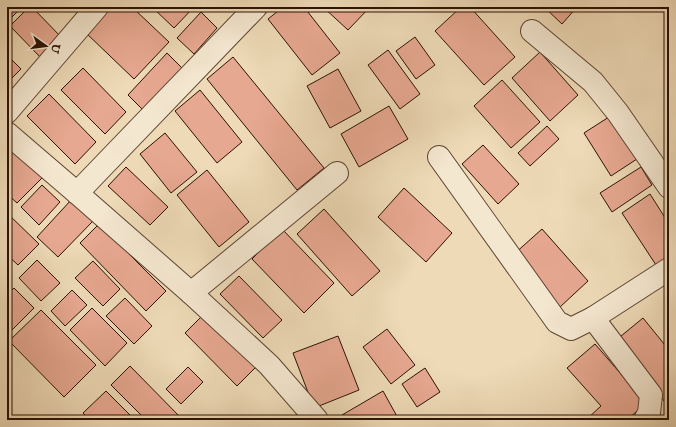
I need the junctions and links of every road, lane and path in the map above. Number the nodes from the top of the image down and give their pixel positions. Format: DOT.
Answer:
graph roads {
  1 [pos="97,7"];
  2 [pos="256,7"];
  3 [pos="532,30"];
  4 [pos="7,112"];
  5 [pos="7,133"];
  6 [pos="439,157"];
  7 [pos="337,173"];
  8 [pos="669,186"];
  9 [pos="77,192"];
  10 [pos="669,269"];
  11 [pos="191,293"];
  12 [pos="592,318"];
  13 [pos="317,420"];
  14 [pos="645,420"];
  1 -- 4 [label="street"];
  2 -- 9 [label="street"];
  3 -- 8 [label="street"];
  5 -- 9 [label="street"];
  6 -- 12 [label="street"];
  7 -- 11 [label="street"];
  9 -- 11 [label="street"];
  10 -- 12 [label="street"];
  11 -- 13 [label="street"];
  12 -- 14 [label="street"];
}
